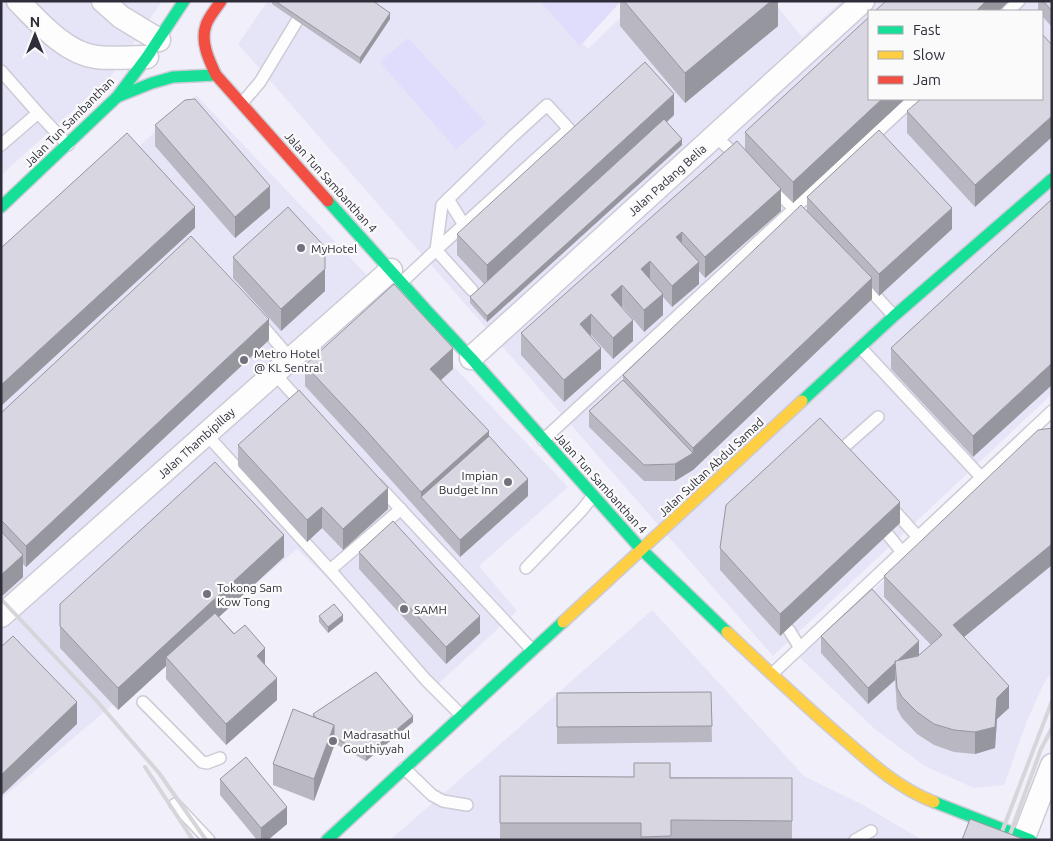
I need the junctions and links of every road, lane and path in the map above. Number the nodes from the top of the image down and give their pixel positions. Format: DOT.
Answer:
graph roads {
  1 [pos="18,1"];
  2 [pos="103,1"];
  3 [pos="184,1"];
  4 [pos="221,1"];
  5 [pos="309,1"];
  6 [pos="863,1"];
  7 [pos="153,48"];
  8 [pos="1,71"];
  9 [pos="216,75"];
  10 [pos="117,97"];
  11 [pos="912,100"];
  12 [pos="242,103"];
  13 [pos="38,113"];
  14 [pos="715,136"];
  15 [pos="68,144"];
  16 [pos="1,145"];
  17 [pos="1052,179"];
  18 [pos="448,199"];
  19 [pos="1,207"];
  20 [pos="794,208"];
  21 [pos="808,222"];
  22 [pos="464,225"];
  23 [pos="436,250"];
  24 [pos="854,273"];
  25 [pos="396,276"];
  26 [pos="472,290"];
  27 [pos="253,315"];
  28 [pos="894,316"];
  29 [pos="861,348"];
  30 [pos="291,358"];
  31 [pos="471,358"];
  32 [pos="274,374"];
  33 [pos="1052,411"];
  34 [pos="314,416"];
  35 [pos="878,417"];
  36 [pos="206,434"];
  37 [pos="543,440"];
  38 [pos="857,470"];
  39 [pos="368,473"];
  40 [pos="982,478"];
  41 [pos="593,496"];
  42 [pos="881,496"];
  43 [pos="401,509"];
  44 [pos="889,536"];
  45 [pos="918,537"];
  46 [pos="642,549"];
  47 [pos="902,552"];
  48 [pos="526,568"];
  49 [pos="330,570"];
  50 [pos="1,616"];
  51 [pos="791,628"];
  52 [pos="803,646"];
  53 [pos="532,650"];
  54 [pos="772,674"];
  55 [pos="143,702"];
  56 [pos="461,715"];
  57 [pos="220,758"];
  58 [pos="1052,765"];
  59 [pos="404,768"];
  60 [pos="175,804"];
  61 [pos="467,806"];
  62 [pos="871,830"];
  63 [pos="1026,839"];
  64 [pos="209,840"];
  65 [pos="327,840"];
  66 [pos="855,840"];
  1 -- 7 [label="street"];
  2 -- 7 [label="street"];
  3 -- 7 [label="main road, Jalan Tun Sambanthan"];
  4 -- 9 [label="main road"];
  5 -- 12 [label="lane"];
  6 -- 14 [label="street, Jalan Padang Belia"];
  7 -- 10 [label="main road, Jalan Tun Sambanthan"];
  8 -- 13 [label="lane"];
  9 -- 10 [label="main road"];
  9 -- 12 [label="main road, Jalan Tun Sambanthan 4"];
  10 -- 15 [label="main road, Jalan Tun Sambanthan"];
  11 -- 20 [label="lane"];
  12 -- 25 [label="main road, Jalan Tun Sambanthan 4"];
  13 -- 15 [label="lane"];
  13 -- 16 [label="lane"];
  14 -- 20 [label="lane"];
  14 -- 31 [label="street, Jalan Padang Belia"];
  15 -- 19 [label="main road, Jalan Tun Sambanthan"];
  17 -- 28 [label="main road, Jalan Sultan Abdul Samad"];
  18 -- 22 [label="lane"];
  18 -- 22 [label="lane"];
  18 -- 23 [label="lane"];
  20 -- 21 [label="lane"];
  20 -- 37 [label="lane"];
  22 -- 23 [label="lane"];
  23 -- 25 [label="lane"];
  23 -- 26 [label="lane"];
  24 -- 28 [label="lane"];
  25 -- 30 [label="street, Jalan Thambipillay"];
  25 -- 31 [label="main road, Jalan Tun Sambanthan 4"];
  27 -- 30 [label="lane"];
  28 -- 29 [label="main road, Jalan Sultan Abdul Samad"];
  29 -- 40 [label="lane"];
  29 -- 46 [label="main road, Jalan Sultan Abdul Samad"];
  30 -- 32 [label="street, Jalan Thambipillay"];
  31 -- 37 [label="main road, Jalan Tun Sambanthan 4"];
  32 -- 34 [label="lane"];
  32 -- 36 [label="street, Jalan Thambipillay"];
  33 -- 40 [label="lane"];
  35 -- 38 [label="lane"];
  36 -- 49 [label="lane"];
  36 -- 50 [label="street, Jalan Thambipillay"];
  37 -- 41 [label="main road, Jalan Tun Sambanthan 4"];
  39 -- 43 [label="lane"];
  40 -- 45 [label="lane"];
  41 -- 46 [label="main road, Jalan Tun Sambanthan 4"];
  41 -- 48 [label="lane"];
  42 -- 45 [label="lane"];
  43 -- 49 [label="lane"];
  43 -- 53 [label="lane"];
  44 -- 47 [label="lane"];
  45 -- 47 [label="lane"];
  46 -- 53 [label="main road, Jalan Sultan Abdul Samad"];
  46 -- 54 [label="main road, Jalan Tun Sambanthan 4"];
  47 -- 52 [label="lane"];
  49 -- 56 [label="lane"];
  51 -- 52 [label="lane"];
  52 -- 54 [label="lane"];
  53 -- 56 [label="main road, Jalan Sultan Abdul Samad"];
  54 -- 63 [label="main road, Jalan Tun Sambanthan 4"];
  55 -- 57 [label="lane"];
  56 -- 59 [label="main road, Jalan Sultan Abdul Samad"];
  58 -- 63 [label="street"];
  59 -- 61 [label="lane"];
  59 -- 65 [label="main road, Jalan Sultan Abdul Samad"];
  60 -- 64 [label="lane"];
  62 -- 66 [label="lane"];
}
